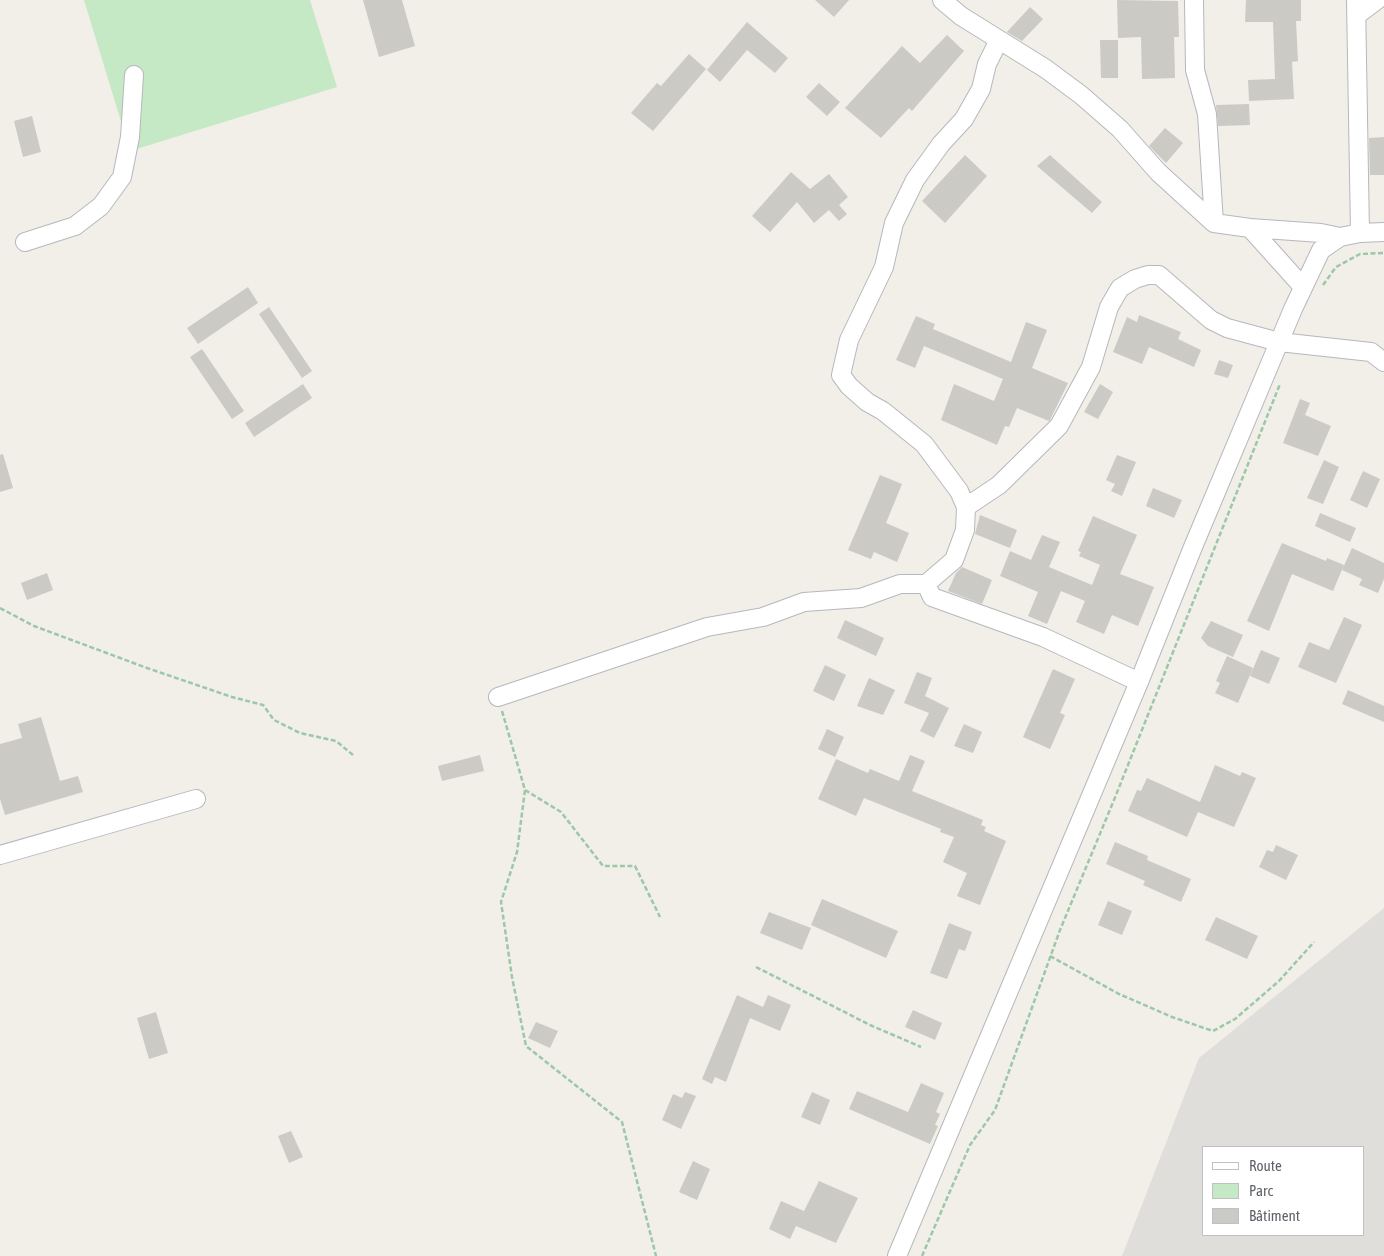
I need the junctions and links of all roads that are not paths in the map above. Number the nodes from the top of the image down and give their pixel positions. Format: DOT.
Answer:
graph roads {
  1 [pos="942,0"];
  2 [pos="1194,0"];
  3 [pos="1377,0"];
  4 [pos="1356,8"];
  5 [pos="999,40"];
  6 [pos="134,74"];
  7 [pos="1214,223"];
  8 [pos="1250,228"];
  9 [pos="1384,232"];
  10 [pos="1360,233"];
  11 [pos="1340,237"];
  12 [pos="25,242"];
  13 [pos="1303,287"];
  14 [pos="1279,342"];
  15 [pos="1384,362"];
  16 [pos="966,507"];
  17 [pos="926,584"];
  18 [pos="1139,682"];
  19 [pos="498,697"];
  20 [pos="196,799"];
  21 [pos="0,855"];
  22 [pos="897,1256"];
  1 -- 5 [label="street"];
  2 -- 7 [label="street"];
  3 -- 4 [label="street"];
  4 -- 10 [label="street"];
  5 -- 7 [label="street"];
  5 -- 16 [label="street"];
  6 -- 12 [label="street"];
  7 -- 8 [label="street"];
  8 -- 11 [label="street"];
  8 -- 13 [label="street"];
  9 -- 10 [label="street"];
  10 -- 11 [label="street"];
  11 -- 13 [label="street"];
  13 -- 14 [label="street"];
  14 -- 15 [label="street"];
  14 -- 16 [label="street"];
  14 -- 18 [label="street"];
  16 -- 17 [label="street"];
  17 -- 18 [label="street"];
  17 -- 19 [label="street"];
  18 -- 22 [label="street"];
  20 -- 21 [label="street"];
}
